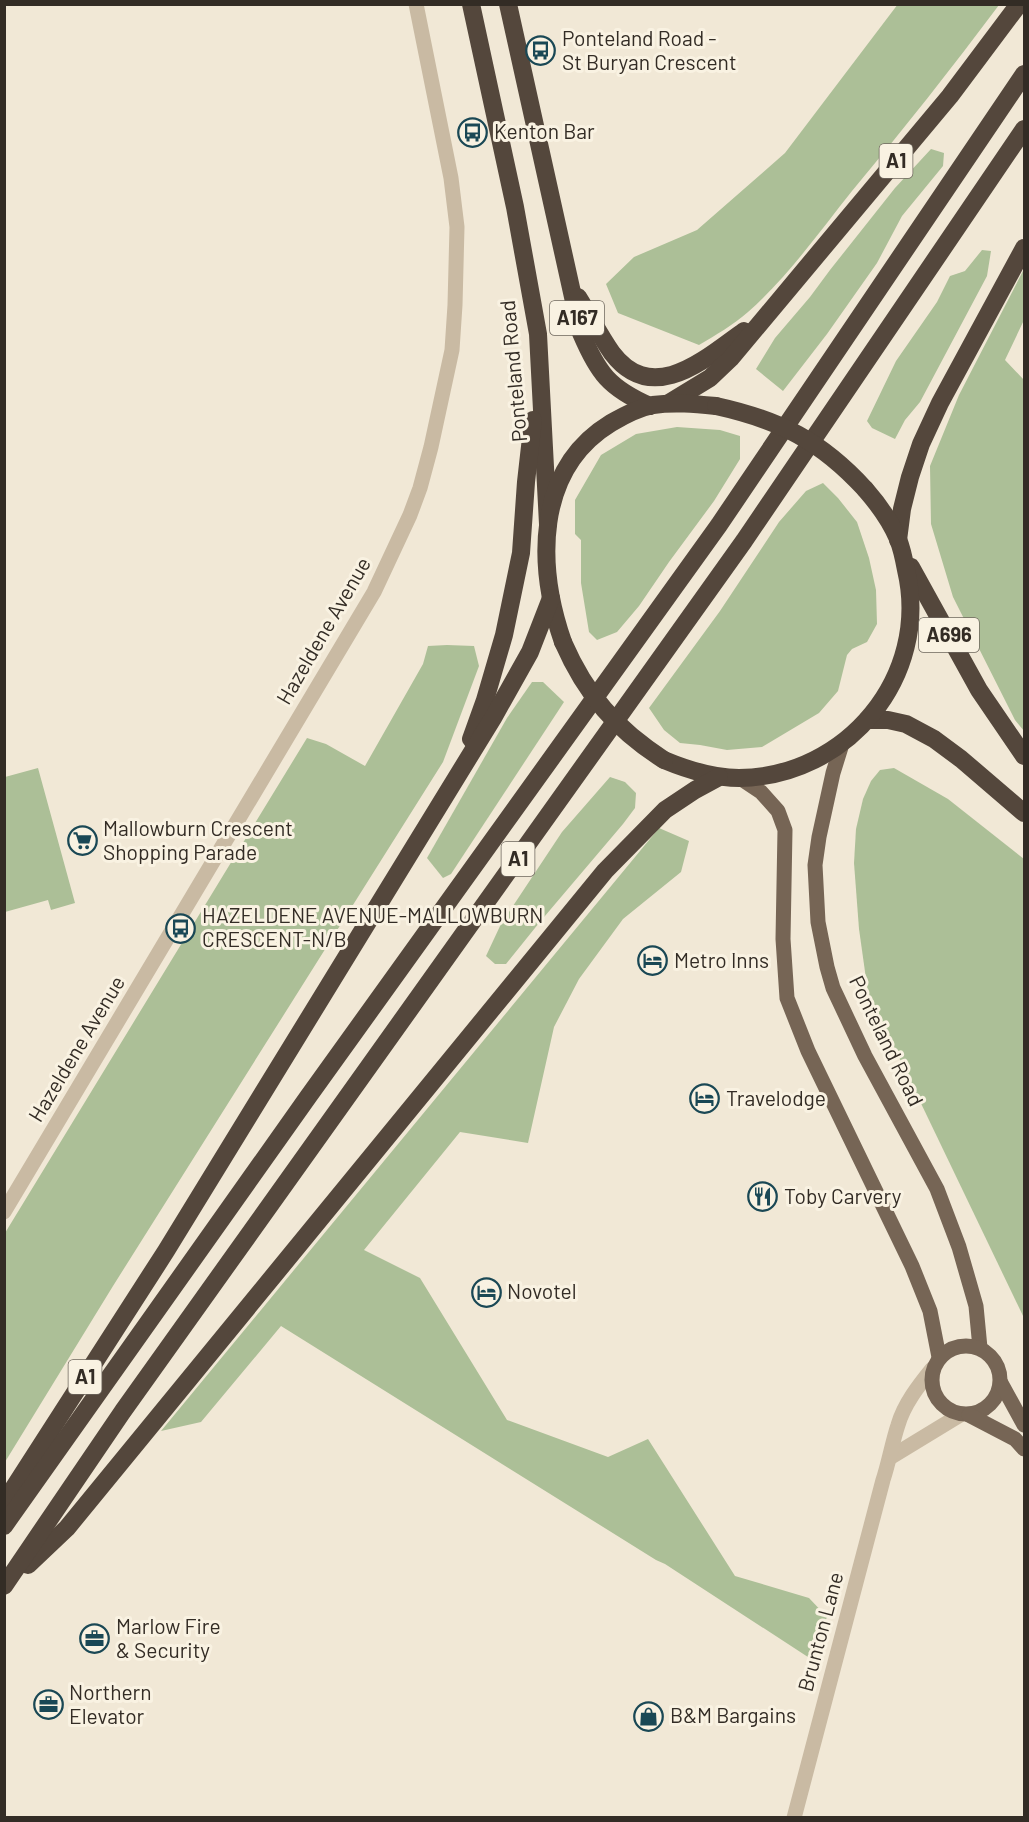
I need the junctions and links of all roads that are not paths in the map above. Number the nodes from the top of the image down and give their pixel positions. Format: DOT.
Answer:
graph roads {
  1 [pos="416,4"];
  2 [pos="471,4"];
  3 [pos="508,4"];
  4 [pos="1019,4"];
  5 [pos="1024,74"];
  6 [pos="1024,129"];
  7 [pos="1024,248"];
  8 [pos="570,283"];
  9 [pos="768,314"];
  10 [pos="539,365"];
  11 [pos="669,403"];
  12 [pos="650,406"];
  13 [pos="548,524"];
  14 [pos="900,545"];
  15 [pos="551,598"];
  16 [pos="867,720"];
  17 [pos="842,744"];
  18 [pos="1024,756"];
  19 [pos="459,772"];
  20 [pos="719,777"];
  21 [pos="740,778"];
  22 [pos="1024,813"];
  23 [pos="4,1212"];
  24 [pos="980,1348"];
  25 [pos="936,1363"];
  26 [pos="1001,1383"];
  27 [pos="964,1415"];
  28 [pos="1024,1425"];
  29 [pos="1024,1449"];
  30 [pos="891,1457"];
  31 [pos="4,1503"];
  32 [pos="4,1526"];
  33 [pos="4,1586"];
  34 [pos="794,1818"];
  1 -- 23 [label="street, Hazeldene Avenue"];
  2 -- 10 [label="highway, Ponteland Road / A167"];
  3 -- 8 [label="highway, A167"];
  4 -- 9 [label="highway, A1"];
  5 -- 32 [label="highway, A1"];
  6 -- 33 [label="highway, A1"];
  7 -- 14 [label="highway"];
  8 -- 9 [label="highway, A1"];
  8 -- 12 [label="highway, A167"];
  9 -- 11 [label="highway, A1"];
  10 -- 13 [label="highway, Ponteland Road / A167"];
  10 -- 19 [label="highway, A1"];
  11 -- 12 [label="highway"];
  11 -- 14 [label="highway, bridge"];
  12 -- 13 [label="highway"];
  13 -- 15 [label="highway"];
  14 -- 16 [label="highway"];
  14 -- 18 [label="highway, A696"];
  15 -- 19 [label="highway, A1"];
  15 -- 20 [label="highway, bridge"];
  16 -- 17 [label="highway"];
  16 -- 22 [label="highway"];
  17 -- 21 [label="highway"];
  17 -- 24 [label="main road, Ponteland Road"];
  19 -- 31 [label="highway, A1"];
  20 -- 21 [label="highway"];
  20 -- 33 [label="highway, A1"];
  21 -- 25 [label="main road"];
  24 -- 25 [label="main road"];
  24 -- 26 [label="main road"];
  25 -- 27 [label="main road"];
  25 -- 30 [label="street, Brunton Lane"];
  26 -- 27 [label="main road"];
  26 -- 28 [label="main road"];
  27 -- 29 [label="main road"];
  27 -- 30 [label="street"];
  30 -- 34 [label="street, Brunton Lane"];
}
